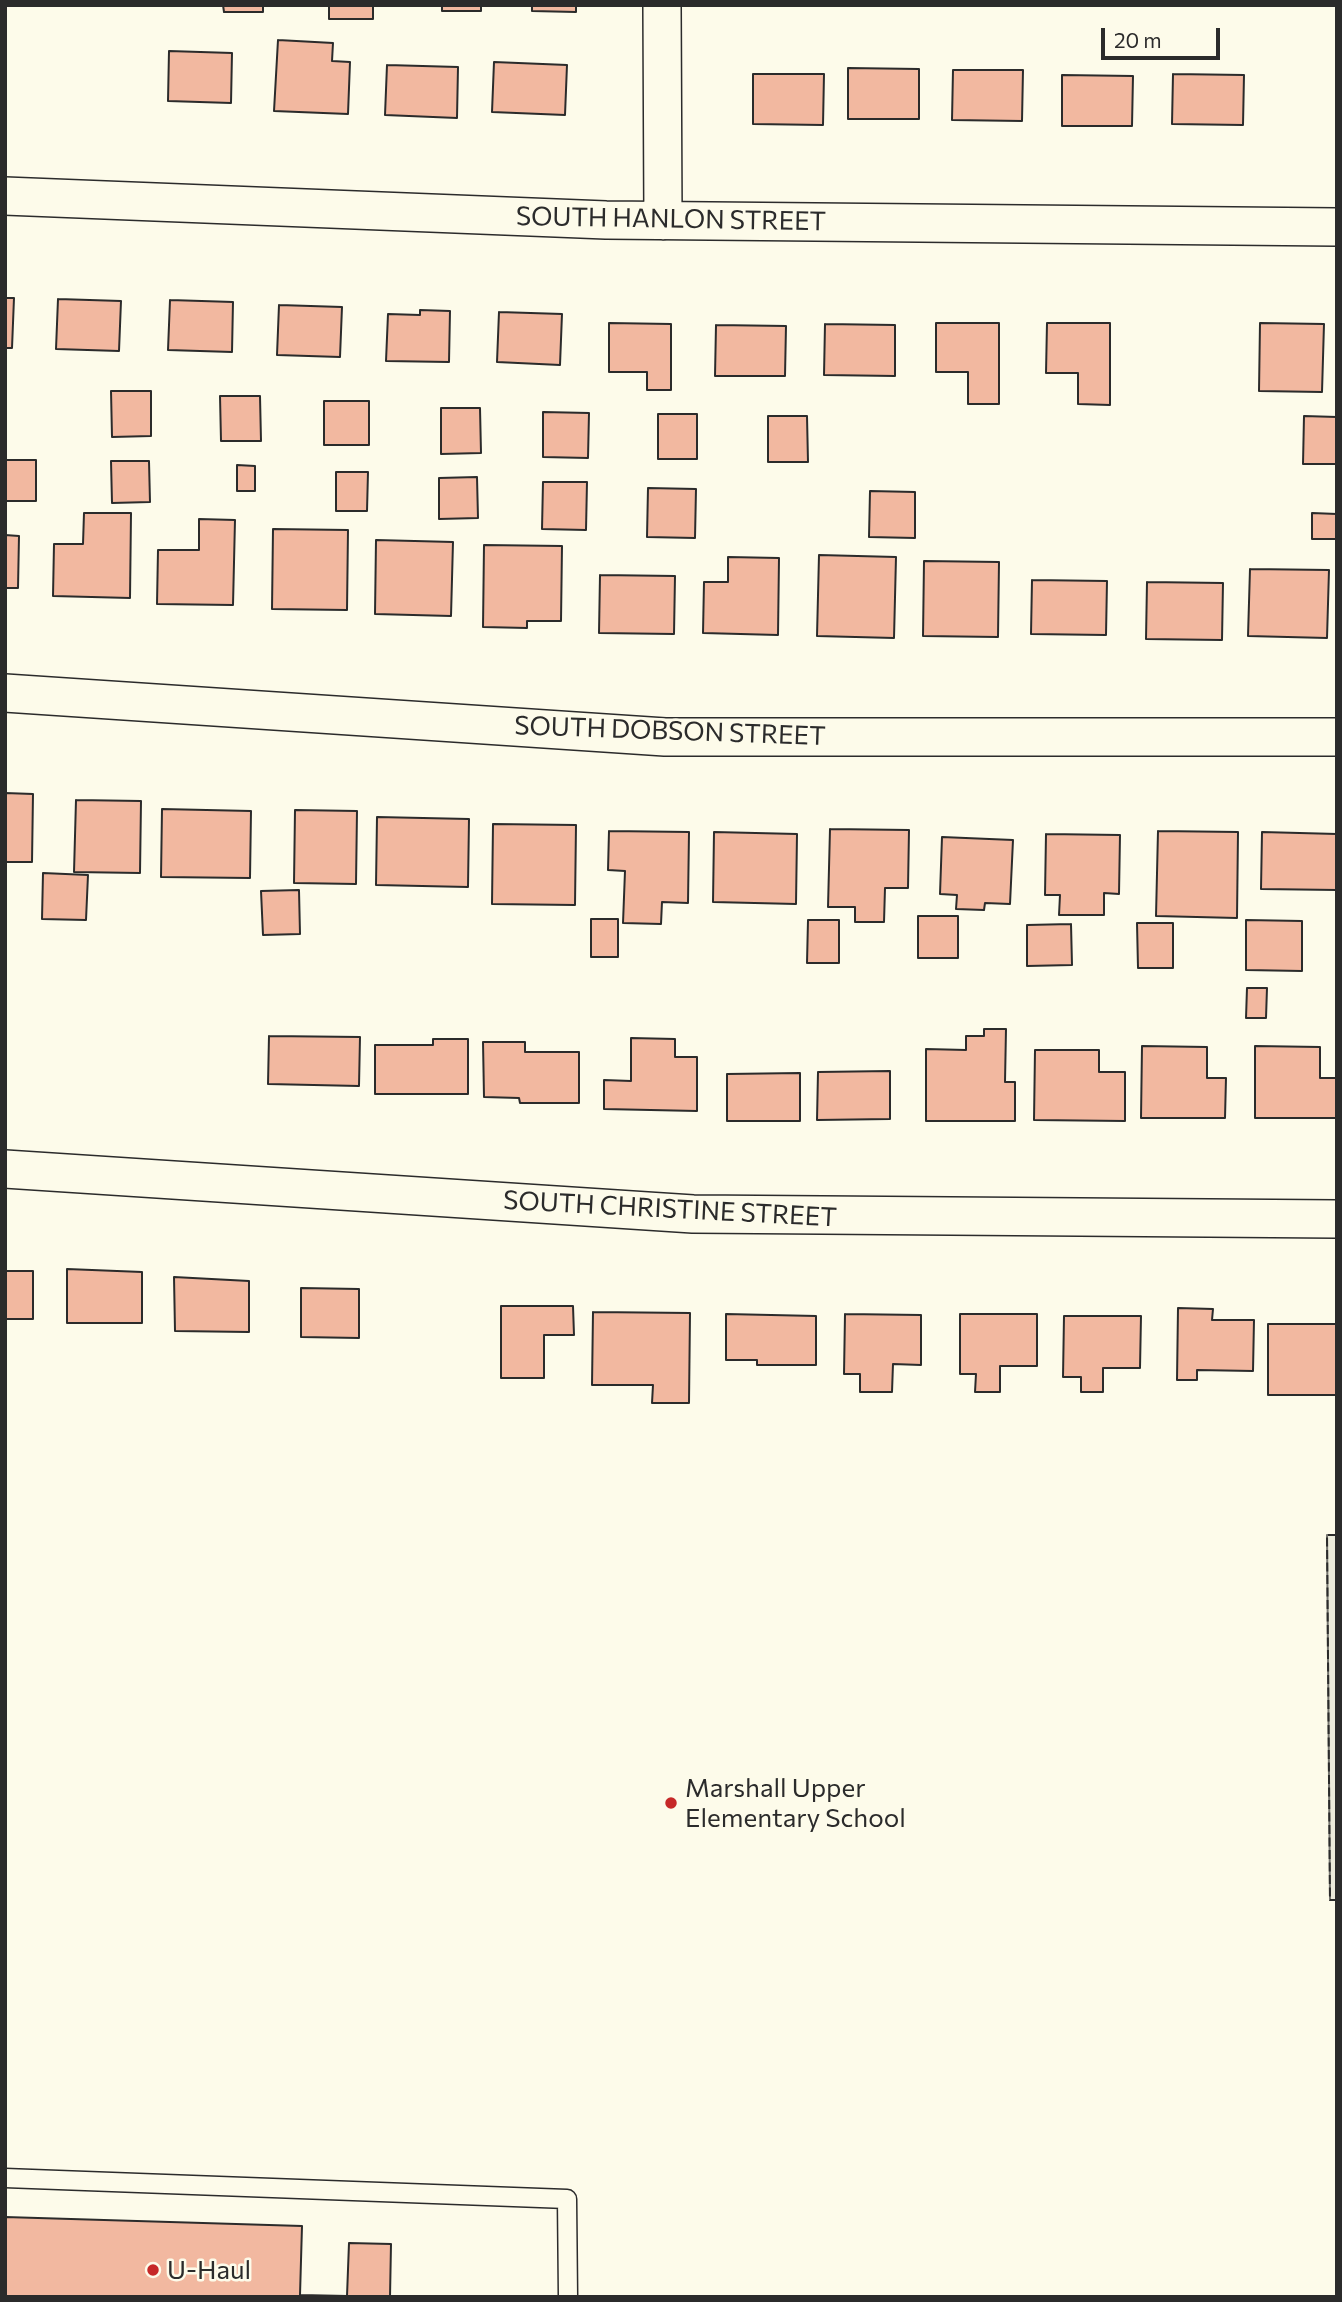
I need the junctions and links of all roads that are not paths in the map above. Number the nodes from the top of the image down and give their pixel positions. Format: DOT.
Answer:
graph roads {
  1 [pos="662,5"];
  2 [pos="5,196"];
  3 [pos="663,221"];
  4 [pos="1337,227"];
  5 [pos="5,693"];
  6 [pos="1337,737"];
  7 [pos="5,1169"];
  8 [pos="1337,1219"];
  9 [pos="5,2178"];
  10 [pos="568,2297"];
  1 -- 3 [label="street"];
  2 -- 3 [label="street, SOUTH HANLON STREET"];
  3 -- 4 [label="street, SOUTH HANLON STREET"];
  5 -- 6 [label="street, SOUTH DOBSON STREET"];
  7 -- 8 [label="street, SOUTH CHRISTINE STREET"];
  9 -- 10 [label="lane"];
}
